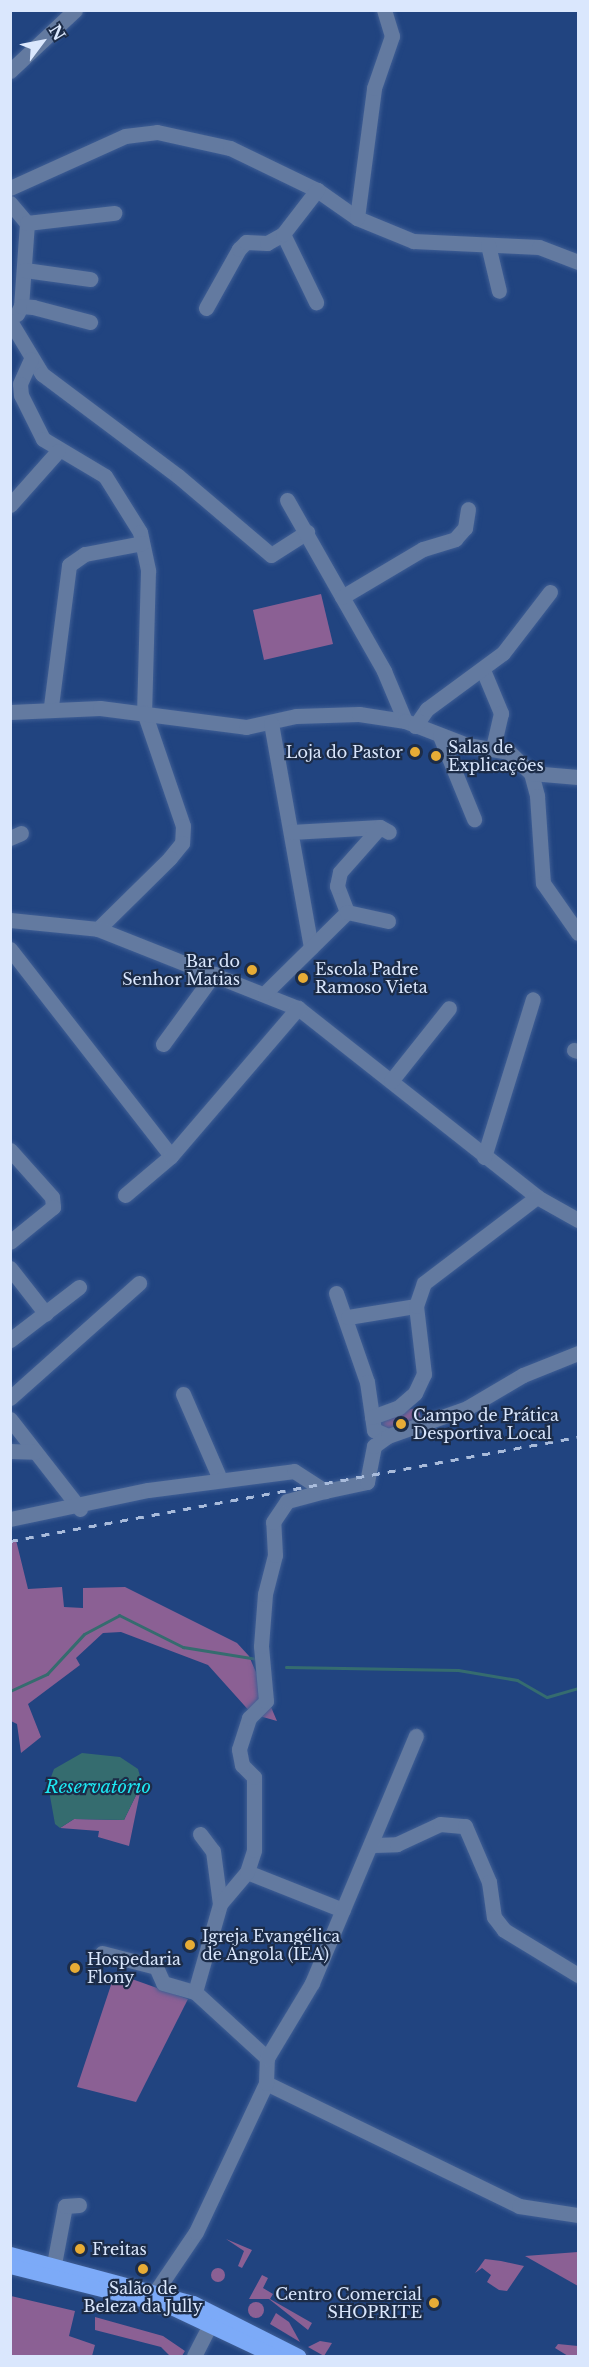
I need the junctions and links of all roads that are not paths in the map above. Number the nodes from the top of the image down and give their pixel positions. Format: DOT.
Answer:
graph roads {
  1 [pos="75,10"];
  2 [pos="384,10"];
  3 [pos="10,71"];
  4 [pos="10,188"];
  5 [pos="317,190"];
  6 [pos="10,203"];
  7 [pos="114,213"];
  8 [pos="357,218"];
  9 [pos="27,223"];
  10 [pos="283,234"];
  11 [pos="488,245"];
  12 [pos="579,262"];
  13 [pos="25,270"];
  14 [pos="90,279"];
  15 [pos="500,291"];
  16 [pos="316,302"];
  17 [pos="21,306"];
  18 [pos="206,308"];
  19 [pos="12,322"];
  20 [pos="90,322"];
  21 [pos="31,359"];
  22 [pos="58,451"];
  23 [pos="287,500"];
  24 [pos="10,505"];
  25 [pos="468,509"];
  26 [pos="307,532"];
  27 [pos="142,543"];
  28 [pos="550,592"];
  29 [pos="342,597"];
  30 [pos="483,670"];
  31 [pos="51,706"];
  32 [pos="10,712"];
  33 [pos="144,712"];
  34 [pos="270,723"];
  35 [pos="410,724"];
  36 [pos="440,736"];
  37 [pos="494,747"];
  38 [pos="531,773"];
  39 [pos="579,777"];
  40 [pos="474,819"];
  41 [pos="291,832"];
  42 [pos="346,912"];
  43 [pos="10,920"];
  44 [pos="388,921"];
  45 [pos="98,929"];
  46 [pos="579,933"];
  47 [pos="311,947"];
  48 [pos="10,949"];
  49 [pos="214,974"];
  50 [pos="265,993"];
  51 [pos="533,999"];
  52 [pos="298,1008"];
  53 [pos="449,1008"];
  54 [pos="163,1044"];
  55 [pos="391,1081"];
  56 [pos="10,1150"];
  57 [pos="171,1156"];
  58 [pos="484,1157"];
  59 [pos="125,1195"];
  60 [pos="537,1197"];
  61 [pos="579,1220"];
  62 [pos="10,1242"];
  63 [pos="10,1268"];
  64 [pos="139,1283"];
  65 [pos="79,1287"];
  66 [pos="336,1293"];
  67 [pos="416,1306"];
  68 [pos="46,1314"];
  69 [pos="348,1317"];
  70 [pos="10,1340"];
  71 [pos="579,1353"];
  72 [pos="183,1394"];
  73 [pos="10,1398"];
  74 [pos="372,1417"];
  75 [pos="10,1419"];
  76 [pos="388,1436"];
  77 [pos="10,1451"];
  78 [pos="35,1452"];
  79 [pos="220,1479"];
  80 [pos="326,1491"];
  81 [pos="80,1509"];
  82 [pos="10,1519"];
  83 [pos="416,1736"];
  84 [pos="201,1834"];
  85 [pos="374,1845"];
  86 [pos="247,1872"];
  87 [pos="220,1904"];
  88 [pos="343,1910"];
  89 [pos="102,1953"];
  90 [pos="579,1975"];
  91 [pos="195,1992"];
  92 [pos="267,2058"];
  93 [pos="266,2083"];
  94 [pos="80,2205"];
  95 [pos="579,2215"];
  96 [pos="10,2254"];
  97 [pos="54,2264"];
  98 [pos="10,2266"];
  99 [pos="156,2291"];
  100 [pos="211,2323"];
  101 [pos="194,2356"];
  102 [pos="275,2356"];
  103 [pos="298,2356"];
  1 -- 3 [label="street"];
  2 -- 8 [label="street"];
  4 -- 5 [label="street"];
  5 -- 8 [label="street"];
  5 -- 10 [label="street"];
  6 -- 9 [label="street"];
  7 -- 9 [label="street"];
  8 -- 11 [label="street"];
  9 -- 13 [label="street"];
  10 -- 16 [label="street"];
  10 -- 18 [label="street"];
  11 -- 12 [label="street"];
  11 -- 15 [label="street"];
  13 -- 14 [label="street"];
  13 -- 17 [label="street"];
  17 -- 19 [label="street"];
  17 -- 20 [label="street"];
  19 -- 21 [label="street"];
  21 -- 22 [label="street"];
  21 -- 26 [label="street"];
  22 -- 24 [label="street"];
  22 -- 27 [label="street"];
  23 -- 26 [label="street"];
  25 -- 29 [label="street"];
  26 -- 29 [label="street"];
  27 -- 31 [label="street"];
  27 -- 33 [label="street"];
  28 -- 30 [label="street"];
  29 -- 35 [label="street"];
  30 -- 35 [label="street"];
  30 -- 37 [label="street"];
  31 -- 32 [label="street"];
  31 -- 33 [label="street"];
  33 -- 34 [label="street"];
  33 -- 45 [label="street"];
  34 -- 35 [label="street"];
  34 -- 41 [label="street"];
  35 -- 36 [label="street"];
  36 -- 37 [label="street"];
  36 -- 40 [label="street"];
  37 -- 38 [label="street"];
  38 -- 39 [label="street"];
  38 -- 46 [label="street"];
  41 -- 42 [label="street"];
  41 -- 47 [label="street"];
  42 -- 44 [label="street"];
  42 -- 47 [label="street"];
  43 -- 45 [label="street"];
  45 -- 49 [label="street"];
  47 -- 50 [label="street"];
  48 -- 57 [label="street"];
  49 -- 50 [label="street"];
  49 -- 54 [label="street"];
  50 -- 52 [label="street"];
  51 -- 58 [label="street"];
  52 -- 55 [label="street"];
  52 -- 57 [label="street"];
  53 -- 55 [label="street"];
  55 -- 58 [label="street"];
  56 -- 62 [label="street"];
  57 -- 59 [label="street"];
  58 -- 60 [label="street"];
  60 -- 61 [label="street"];
  60 -- 67 [label="street"];
  63 -- 68 [label="street"];
  64 -- 73 [label="street"];
  65 -- 68 [label="street"];
  66 -- 69 [label="street"];
  67 -- 69 [label="street"];
  67 -- 74 [label="street"];
  68 -- 70 [label="street"];
  69 -- 74 [label="street"];
  71 -- 76 [label="street"];
  72 -- 79 [label="street"];
  74 -- 76 [label="street"];
  75 -- 78 [label="street"];
  76 -- 80 [label="street"];
  77 -- 78 [label="street"];
  78 -- 81 [label="street"];
  79 -- 80 [label="street"];
  79 -- 81 [label="street"];
  80 -- 86 [label="street"];
  81 -- 82 [label="street"];
  83 -- 85 [label="street"];
  84 -- 87 [label="street"];
  85 -- 88 [label="street"];
  85 -- 90 [label="street"];
  86 -- 87 [label="street"];
  86 -- 88 [label="street"];
  87 -- 91 [label="street"];
  88 -- 92 [label="street"];
  89 -- 91 [label="street"];
  91 -- 92 [label="street"];
  92 -- 93 [label="street"];
  93 -- 95 [label="street"];
  93 -- 99 [label="street"];
  94 -- 97 [label="street"];
  96 -- 97 [label="main road"];
  97 -- 99 [label="main road"];
  98 -- 100 [label="main road"];
  99 -- 103 [label="main road"];
  100 -- 101 [label="street"];
  100 -- 102 [label="main road"];
}
